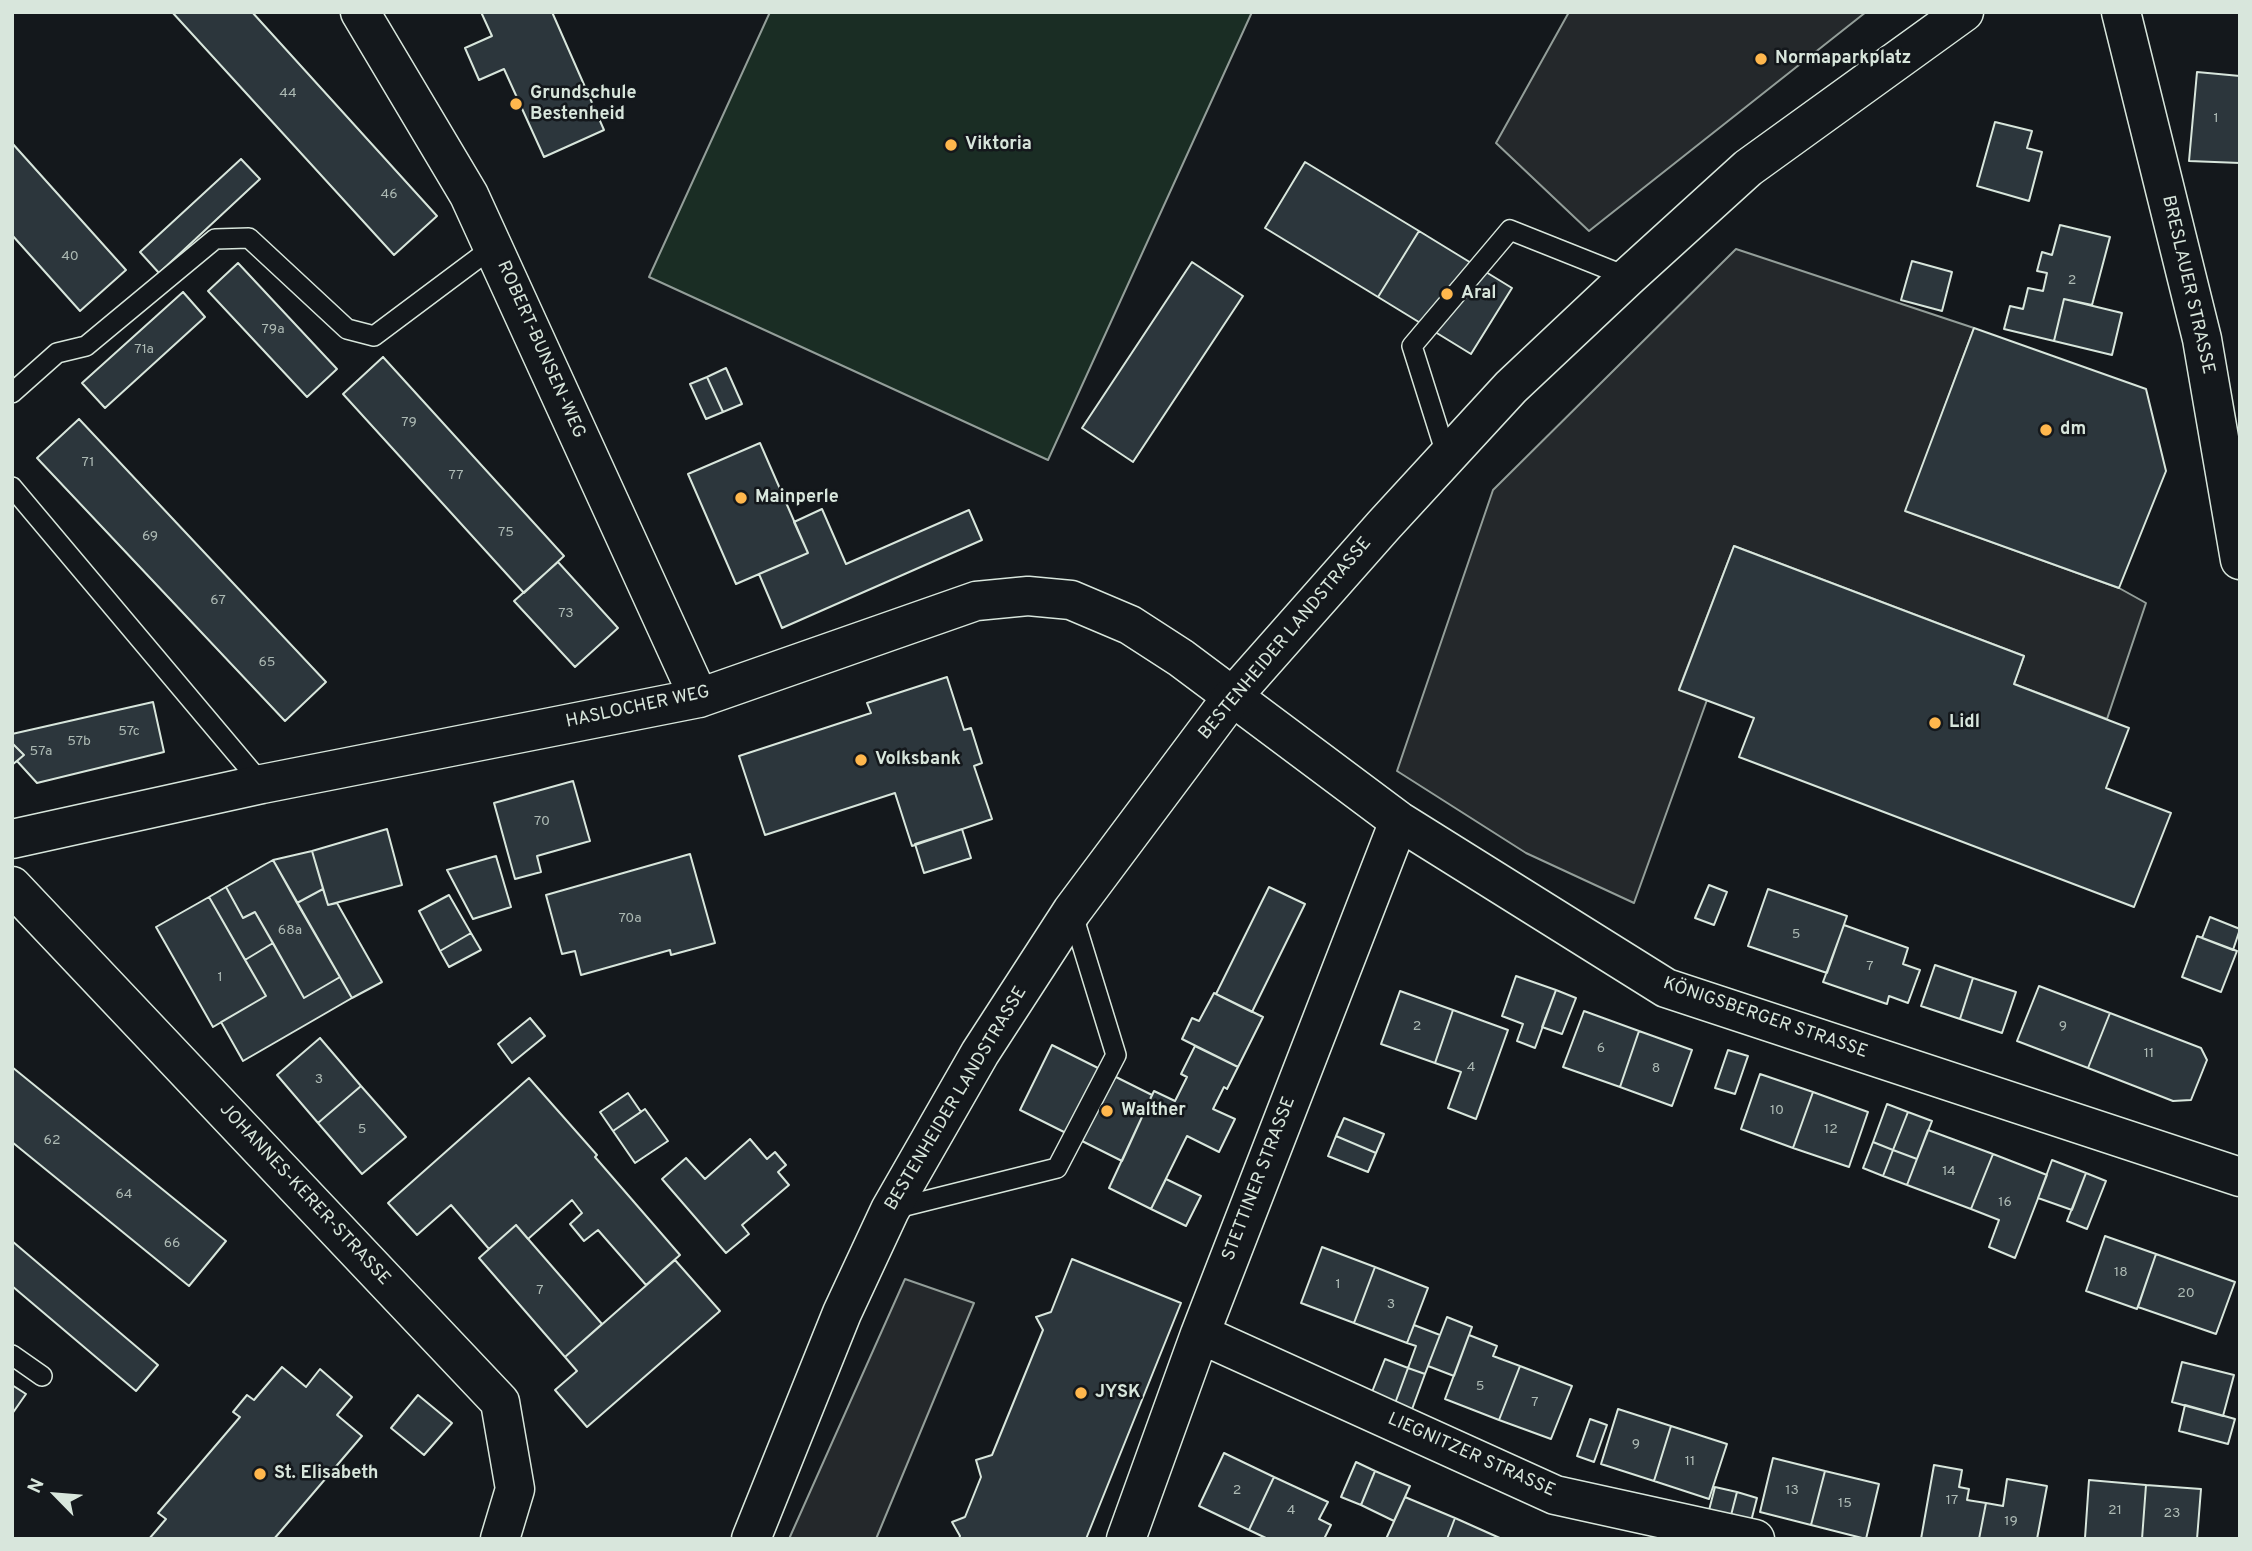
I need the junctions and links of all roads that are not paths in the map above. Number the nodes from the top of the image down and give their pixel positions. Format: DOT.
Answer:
graph roads {
  1 [pos="360,12"];
  2 [pos="1964,12"];
  3 [pos="2121,12"];
  4 [pos="493,247"];
  5 [pos="1628,278"];
  6 [pos="12,393"];
  7 [pos="1447,457"];
  8 [pos="12,487"];
  9 [pos="2240,560"];
  10 [pos="1232,697"];
  11 [pos="699,698"];
  12 [pos="261,784"];
  13 [pos="1399,821"];
  14 [pos="12,839"];
  15 [pos="12,886"];
  16 [pos="1072,911"];
  17 [pos="2240,1177"];
  18 [pos="890,1210"];
  19 [pos="1200,1334"];
  20 [pos="12,1355"];
  21 [pos="43,1376"];
  22 [pos="500,1539"];
  23 [pos="751,1539"];
  24 [pos="1126,1539"];
  25 [pos="1755,1539"];
  1 -- 4 [label="street, ROBERT-BUNSEN-WEG"];
  2 -- 5 [label="street, BESTENHEIDER LANDSTRASSE"];
  3 -- 9 [label="street, BRESLAUER STRASSE"];
  4 -- 6 [label="lane"];
  4 -- 11 [label="street, ROBERT-BUNSEN-WEG"];
  5 -- 7 [label="street, BESTENHEIDER LANDSTRASSE"];
  5 -- 7 [label="lane"];
  7 -- 10 [label="street, BESTENHEIDER LANDSTRASSE"];
  8 -- 12 [label="lane"];
  10 -- 11 [label="street, HASLOCHER WEG"];
  10 -- 13 [label="street, KÖNIGSBERGER STRASSE"];
  10 -- 16 [label="street, BESTENHEIDER LANDSTRASSE"];
  11 -- 12 [label="street, HASLOCHER WEG"];
  12 -- 14 [label="street, HASLOCHER WEG"];
  13 -- 17 [label="street, KÖNIGSBERGER STRASSE"];
  13 -- 19 [label="street, STETTINER STRASSE"];
  15 -- 22 [label="street, JOHANNES-KERER-STRASSE"];
  16 -- 18 [label="street, BESTENHEIDER LANDSTRASSE"];
  16 -- 18 [label="lane"];
  18 -- 23 [label="street, BESTENHEIDER LANDSTRASSE"];
  19 -- 24 [label="street, STETTINER STRASSE"];
  19 -- 25 [label="street, LIEGNITZER STRASSE"];
  20 -- 21 [label="lane"];
}
